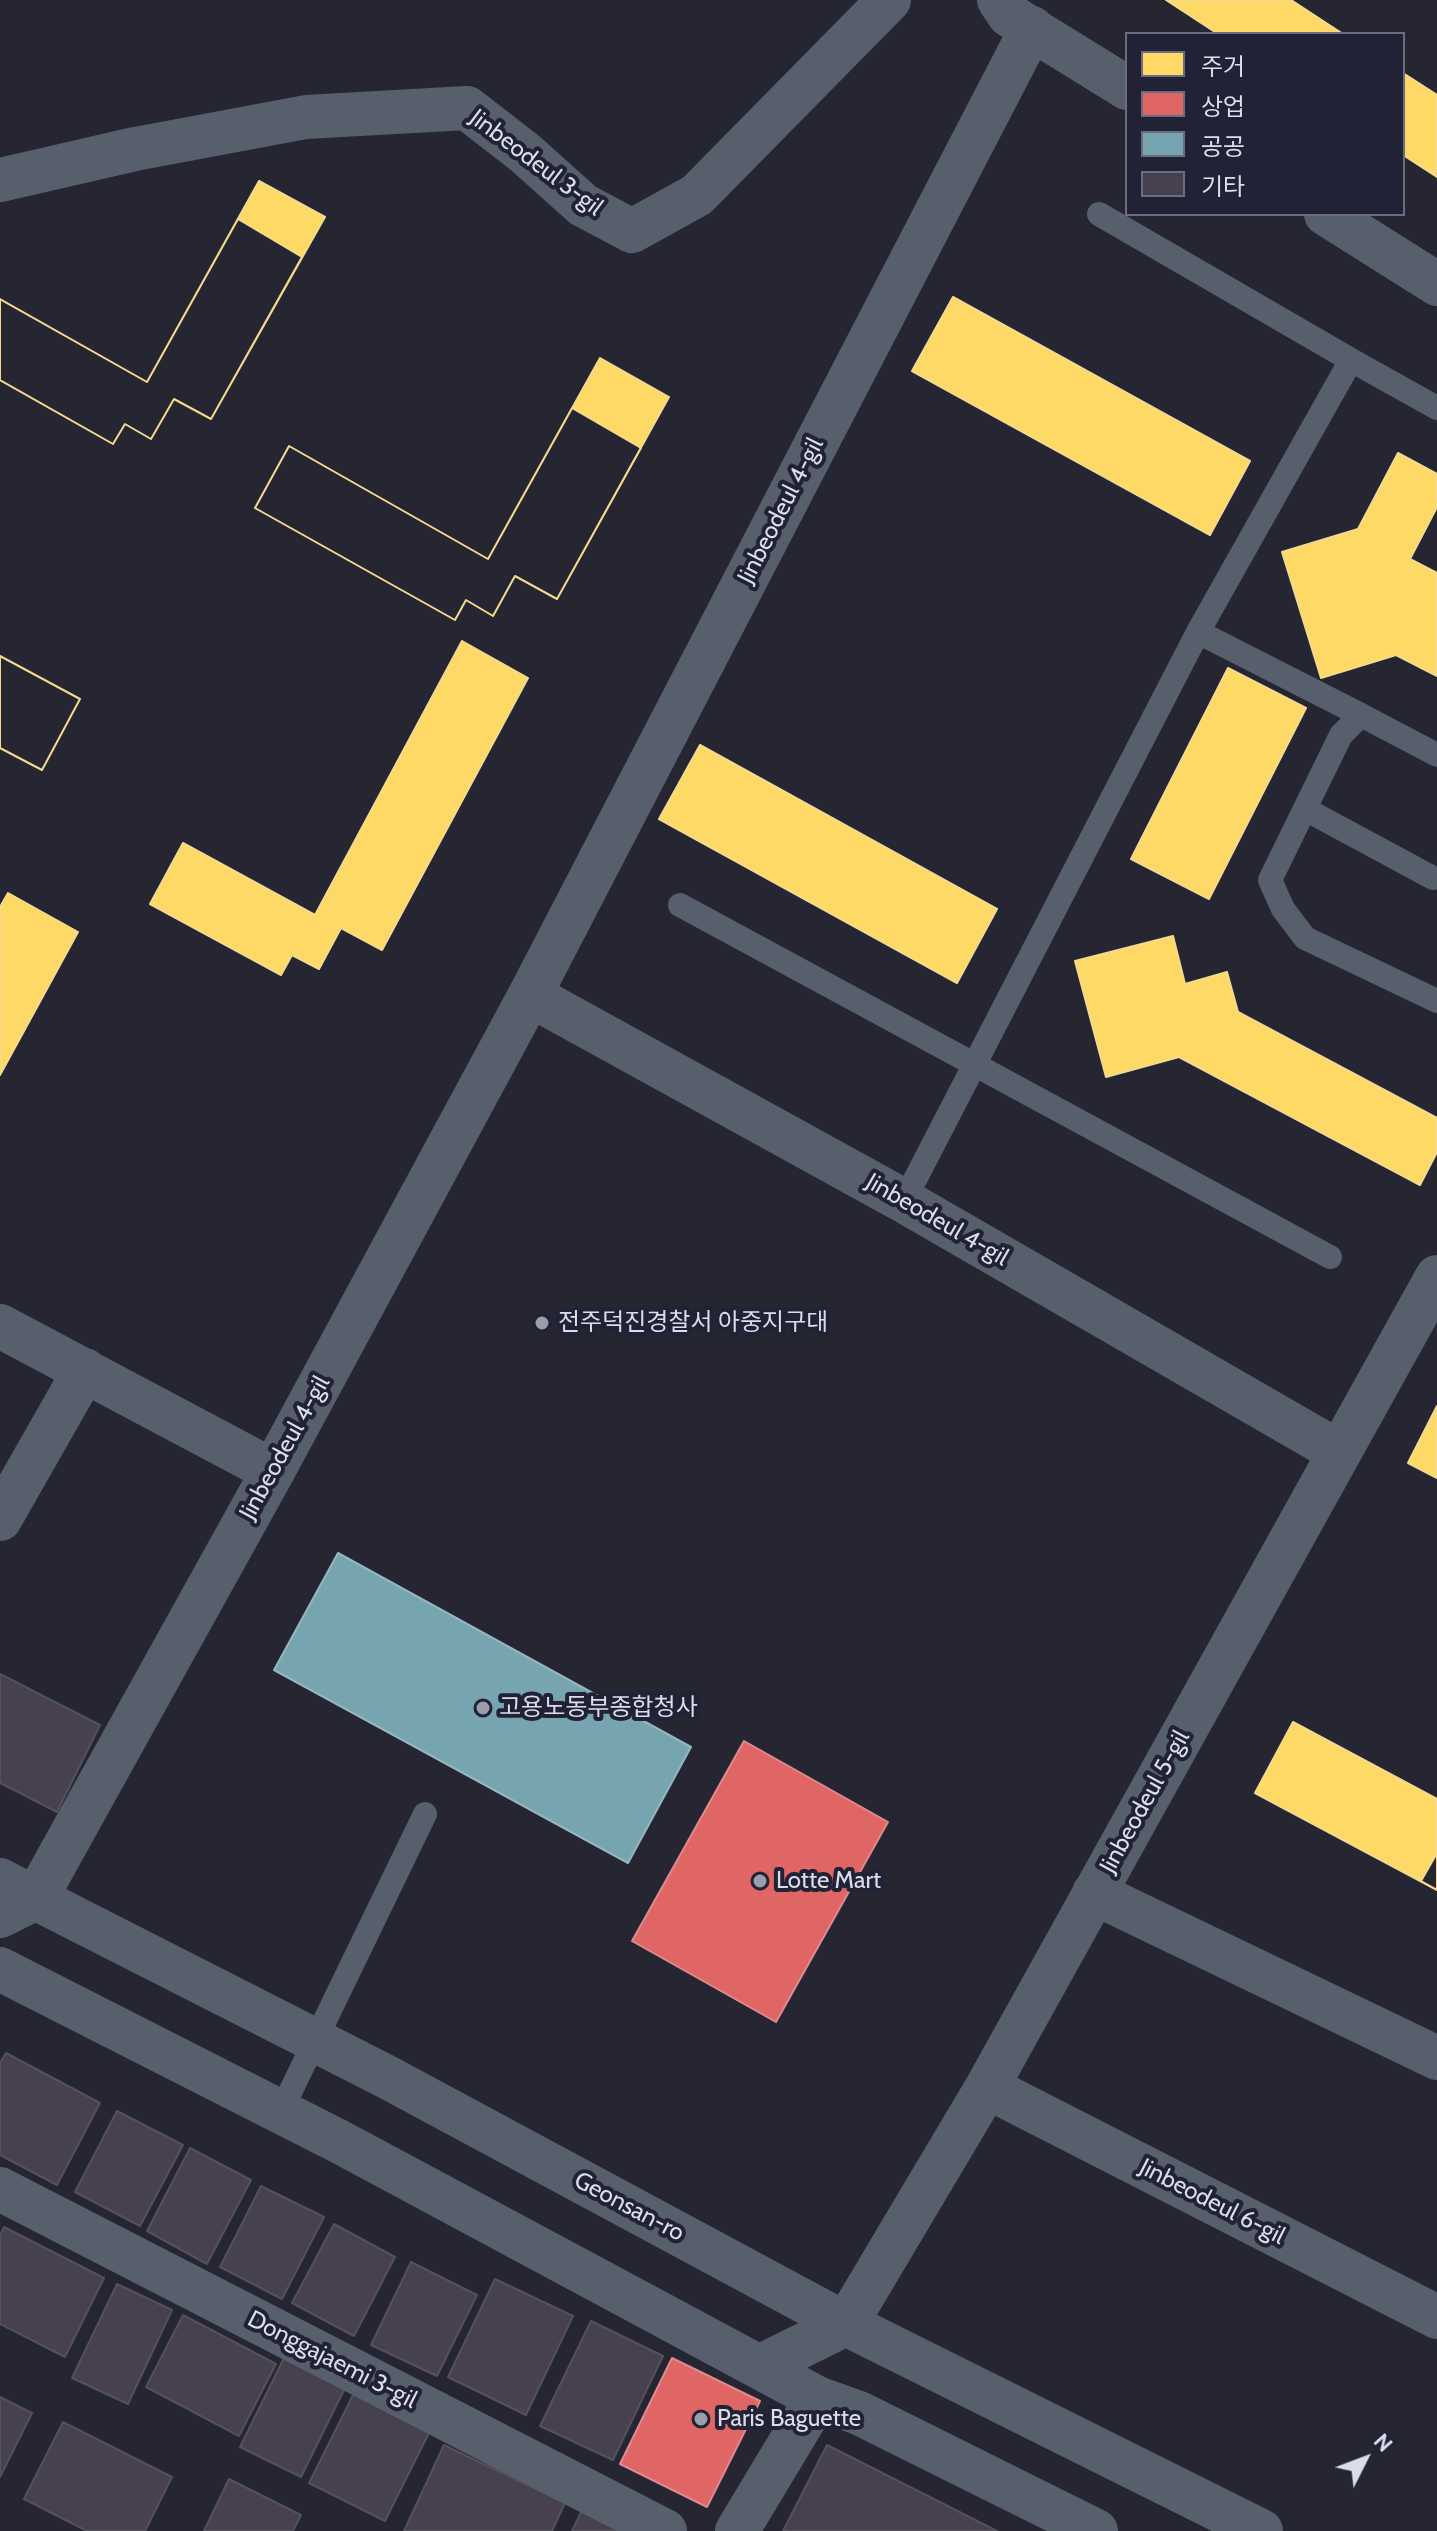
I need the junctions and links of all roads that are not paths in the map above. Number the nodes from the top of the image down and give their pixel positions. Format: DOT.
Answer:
graph roads {
  1 [pos="889,0"];
  2 [pos="1014,11"];
  3 [pos="1125,87"];
  4 [pos="0,180"];
  5 [pos="1099,214"];
  6 [pos="1329,216"];
  7 [pos="1437,284"];
  8 [pos="1351,360"];
  9 [pos="1437,408"];
  10 [pos="1198,632"];
  11 [pos="1361,715"];
  12 [pos="1437,755"];
  13 [pos="1305,809"];
  14 [pos="1433,878"];
  15 [pos="680,905"];
  16 [pos="530,995"];
  17 [pos="1437,1001"];
  18 [pos="974,1066"];
  19 [pos="904,1201"];
  20 [pos="1330,1257"];
  21 [pos="1437,1277"];
  22 [pos="0,1326"];
  23 [pos="85,1370"];
  24 [pos="1339,1452"];
  25 [pos="273,1471"];
  26 [pos="0,1519"];
  27 [pos="425,1814"];
  28 [pos="1094,1893"];
  29 [pos="12,1898"];
  30 [pos="0,1969"];
  31 [pos="315,2040"];
  32 [pos="1437,2058"];
  33 [pos="987,2087"];
  34 [pos="281,2111"];
  35 [pos="0,2189"];
  36 [pos="1437,2317"];
  37 [pos="846,2324"];
  38 [pos="761,2366"];
  39 [pos="817,2398"];
  40 [pos="665,2531"];
  41 [pos="737,2531"];
  42 [pos="1096,2531"];
  43 [pos="1261,2531"];
  1 -- 4 [label="street, Jinbeodeul 3-gil"];
  2 -- 3 [label="street"];
  2 -- 16 [label="street, Jinbeodeul 4-gil"];
  5 -- 8 [label="lane"];
  6 -- 7 [label="street"];
  8 -- 9 [label="lane"];
  8 -- 10 [label="lane"];
  10 -- 11 [label="lane"];
  10 -- 18 [label="lane"];
  11 -- 12 [label="lane"];
  11 -- 13 [label="lane"];
  13 -- 14 [label="lane"];
  13 -- 17 [label="lane"];
  15 -- 18 [label="lane"];
  16 -- 19 [label="street, Jinbeodeul 4-gil"];
  16 -- 25 [label="street, Jinbeodeul 4-gil"];
  18 -- 19 [label="lane"];
  18 -- 20 [label="lane"];
  19 -- 24 [label="street, Jinbeodeul 4-gil"];
  21 -- 24 [label="street, Jinbeodeul 5-gil"];
  22 -- 23 [label="street"];
  23 -- 25 [label="street"];
  23 -- 26 [label="street"];
  24 -- 28 [label="street, Jinbeodeul 5-gil"];
  25 -- 29 [label="street, Jinbeodeul 4-gil"];
  27 -- 31 [label="lane"];
  28 -- 32 [label="street"];
  28 -- 33 [label="street, Jinbeodeul 5-gil"];
  29 -- 31 [label="street, Geonsan-ro"];
  30 -- 34 [label="street"];
  31 -- 34 [label="lane"];
  31 -- 37 [label="street, Geonsan-ro"];
  33 -- 36 [label="street, Jinbeodeul 6-gil"];
  33 -- 37 [label="street, Jinbeodeul 5-gil"];
  34 -- 38 [label="street"];
  35 -- 40 [label="street, Donggajaemi 3-gil"];
  37 -- 38 [label="street"];
  37 -- 43 [label="street, Geonsan-ro"];
  38 -- 39 [label="street"];
  39 -- 41 [label="street"];
  39 -- 42 [label="street"];
}
